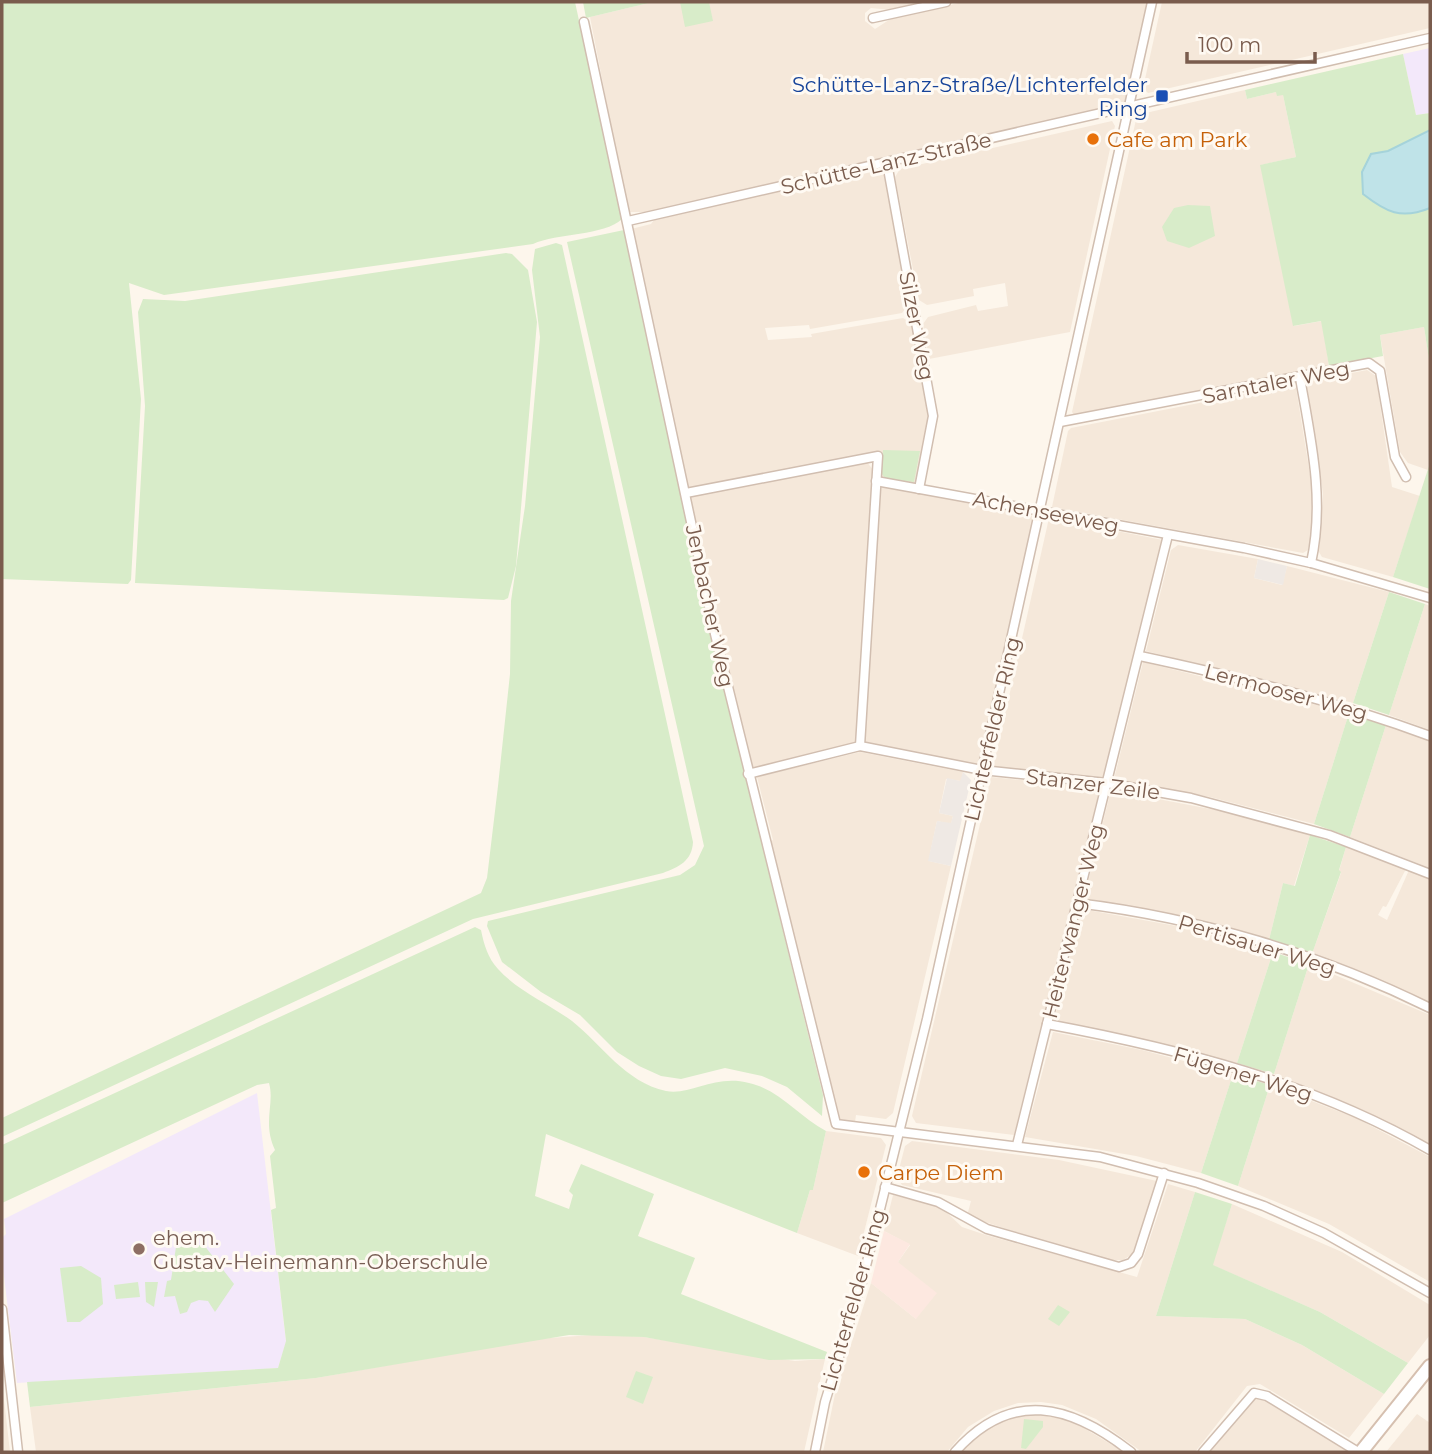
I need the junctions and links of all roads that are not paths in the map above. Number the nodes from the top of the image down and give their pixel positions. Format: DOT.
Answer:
graph roads {
  1 [pos="946,2"];
  2 [pos="1152,2"];
  3 [pos="873,18"];
  4 [pos="584,22"];
  5 [pos="1430,38"];
  6 [pos="1130,107"];
  7 [pos="887,163"];
  8 [pos="628,221"];
  9 [pos="1300,379"];
  10 [pos="1060,422"];
  11 [pos="1406,477"];
  12 [pos="876,481"];
  13 [pos="919,489"];
  14 [pos="685,493"];
  15 [pos="1040,512"];
  16 [pos="1168,535"];
  17 [pos="1311,563"];
  18 [pos="1430,598"];
  19 [pos="1140,656"];
  20 [pos="1430,736"];
  21 [pos="860,746"];
  22 [pos="982,770"];
  23 [pos="748,774"];
  24 [pos="1107,783"];
  25 [pos="1430,874"];
  26 [pos="1077,903"];
  27 [pos="1430,1008"];
  28 [pos="1047,1024"];
  29 [pos="899,1130"];
  30 [pos="1017,1145"];
  31 [pos="1430,1150"];
  32 [pos="1164,1173"];
  33 [pos="885,1187"];
  34 [pos="1430,1293"];
  35 [pos="2,1309"];
  36 [pos="1430,1366"];
  37 [pos="19,1452"];
  38 [pos="816,1452"];
  39 [pos="955,1452"];
  40 [pos="1131,1452"];
  41 [pos="1203,1452"];
  42 [pos="1360,1452"];
  1 -- 3 [label="street"];
  2 -- 6 [label="street, Lichterfelder Ring"];
  4 -- 8 [label="street, Jenbacher Weg"];
  5 -- 6 [label="street, Schütte-Lanz-Straße"];
  6 -- 7 [label="street, Schütte-Lanz-Straße"];
  6 -- 10 [label="street, Lichterfelder Ring"];
  7 -- 8 [label="street, Schütte-Lanz-Straße"];
  7 -- 13 [label="street, Silzer Weg"];
  8 -- 14 [label="street, Jenbacher Weg"];
  9 -- 10 [label="street, Sarntaler Weg"];
  9 -- 11 [label="street, Sarntaler Weg"];
  9 -- 17 [label="street"];
  10 -- 15 [label="street, Lichterfelder Ring"];
  12 -- 13 [label="street, Achenseeweg"];
  12 -- 14 [label="street"];
  12 -- 21 [label="street"];
  13 -- 15 [label="street, Achenseeweg"];
  14 -- 23 [label="street, Jenbacher Weg"];
  15 -- 16 [label="street, Achenseeweg"];
  15 -- 22 [label="street, Lichterfelder Ring"];
  16 -- 17 [label="street, Achenseeweg"];
  16 -- 19 [label="street, Heiterwanger Weg"];
  17 -- 18 [label="street, Achenseeweg"];
  19 -- 20 [label="street, Lermooser Weg"];
  19 -- 24 [label="street, Heiterwanger Weg"];
  21 -- 22 [label="street, Stanzer Zeile"];
  21 -- 23 [label="street, Stanzer Zeile"];
  22 -- 24 [label="street, Stanzer Zeile"];
  22 -- 29 [label="street, Lichterfelder Ring"];
  23 -- 29 [label="street, Jenbacher Weg"];
  24 -- 25 [label="street, Stanzer Zeile"];
  24 -- 26 [label="street, Heiterwanger Weg"];
  26 -- 27 [label="street, Pertisauer Weg"];
  26 -- 28 [label="street, Heiterwanger Weg"];
  28 -- 30 [label="street, Heiterwanger Weg"];
  28 -- 31 [label="street, Fügener Weg"];
  29 -- 30 [label="street"];
  29 -- 33 [label="street, Lichterfelder Ring"];
  30 -- 32 [label="street"];
  32 -- 33 [label="street"];
  32 -- 34 [label="street"];
  33 -- 38 [label="street, Lichterfelder Ring"];
  35 -- 37 [label="street"];
  36 -- 42 [label="main road"];
  39 -- 40 [label="street"];
  41 -- 42 [label="street"];
}
